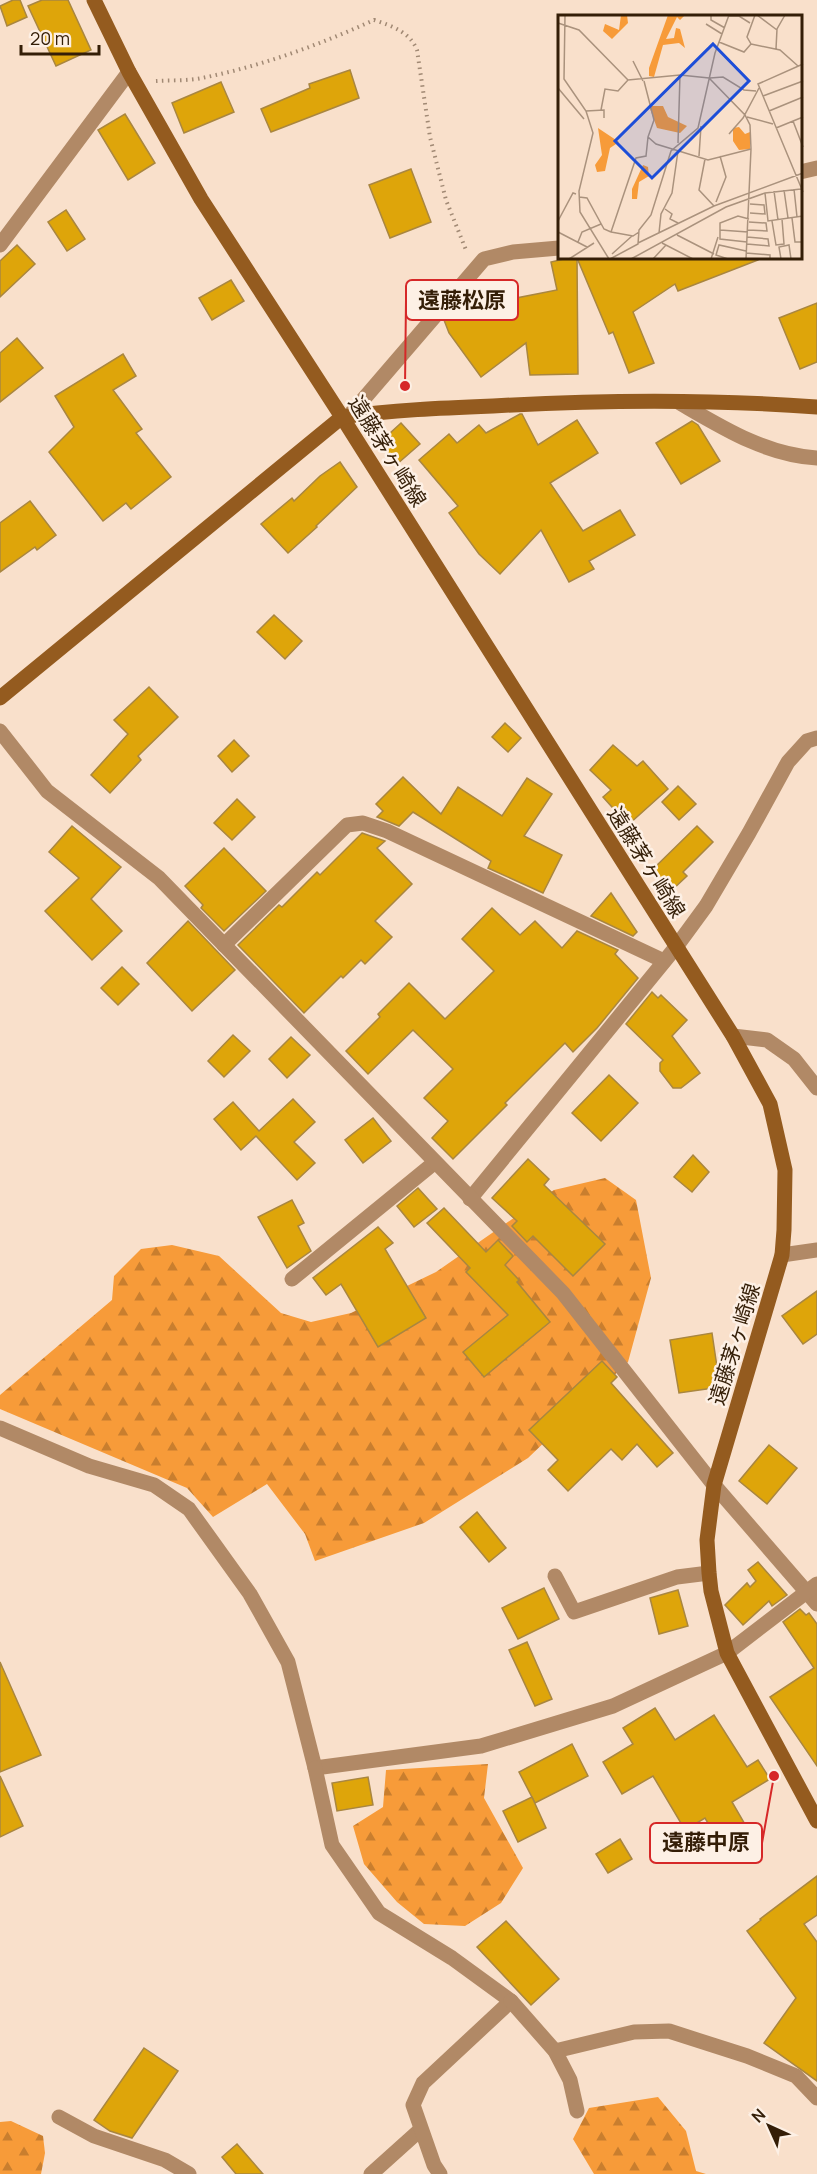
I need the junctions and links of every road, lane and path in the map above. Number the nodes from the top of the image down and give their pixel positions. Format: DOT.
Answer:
graph roads {
  1 [pos="94,0"];
  2 [pos="131,77"];
  3 [pos="817,168"];
  4 [pos="802,172"];
  5 [pos="0,245"];
  6 [pos="558,248"];
  7 [pos="474,270"];
  8 [pos="680,403"];
  9 [pos="817,407"];
  10 [pos="346,416"];
  11 [pos="817,458"];
  12 [pos="0,698"];
  13 [pos="0,731"];
  14 [pos="817,738"];
  15 [pos="224,945"];
  16 [pos="676,947"];
  17 [pos="664,961"];
  18 [pos="733,1036"];
  19 [pos="817,1088"];
  20 [pos="434,1163"];
  21 [pos="470,1199"];
  22 [pos="817,1250"];
  23 [pos="783,1255"];
  24 [pos="292,1279"];
  25 [pos="0,1428"];
  26 [pos="714,1485"];
  27 [pos="709,1573"];
  28 [pos="555,1576"];
  29 [pos="812,1588"];
  30 [pos="817,1604"];
  31 [pos="727,1653"];
  32 [pos="315,1768"];
  33 [pos="817,1821"];
  34 [pos="511,2001"];
  35 [pos="555,2051"];
  36 [pos="817,2098"];
  37 [pos="578,2111"];
  38 [pos="59,2117"];
  39 [pos="420,2130"];
  40 [pos="189,2174"];
  41 [pos="371,2174"];
  42 [pos="440,2174"];
  1 -- 2 [label="main road, 遠藤茅ヶ崎線"];
  2 -- 5 [label="street"];
  2 -- 7 [label="path"];
  2 -- 10 [label="main road, 遠藤茅ヶ崎線"];
  3 -- 4 [label="street"];
  6 -- 7 [label="street"];
  7 -- 10 [label="street"];
  8 -- 9 [label="main road"];
  8 -- 10 [label="main road"];
  8 -- 11 [label="street"];
  10 -- 12 [label="main road"];
  10 -- 16 [label="main road, 遠藤茅ヶ崎線"];
  13 -- 15 [label="street"];
  14 -- 16 [label="street"];
  15 -- 17 [label="street"];
  15 -- 20 [label="street"];
  16 -- 17 [label="street"];
  16 -- 18 [label="main road, 遠藤茅ヶ崎線"];
  17 -- 21 [label="street"];
  18 -- 19 [label="street"];
  18 -- 23 [label="main road, 遠藤茅ヶ崎線"];
  20 -- 21 [label="street"];
  20 -- 24 [label="street"];
  21 -- 26 [label="street"];
  22 -- 23 [label="street"];
  23 -- 26 [label="main road, 遠藤茅ヶ崎線"];
  25 -- 32 [label="street"];
  26 -- 27 [label="main road, 遠藤茅ヶ崎線"];
  26 -- 29 [label="street"];
  27 -- 28 [label="street"];
  27 -- 31 [label="main road, 遠藤茅ヶ崎線"];
  29 -- 30 [label="street"];
  29 -- 31 [label="street"];
  31 -- 32 [label="street"];
  31 -- 33 [label="main road, 遠藤茅ヶ崎線"];
  32 -- 34 [label="street"];
  34 -- 35 [label="street"];
  34 -- 39 [label="street"];
  35 -- 36 [label="street"];
  35 -- 37 [label="street"];
  38 -- 40 [label="street"];
  39 -- 41 [label="street"];
  39 -- 42 [label="street"];
}
